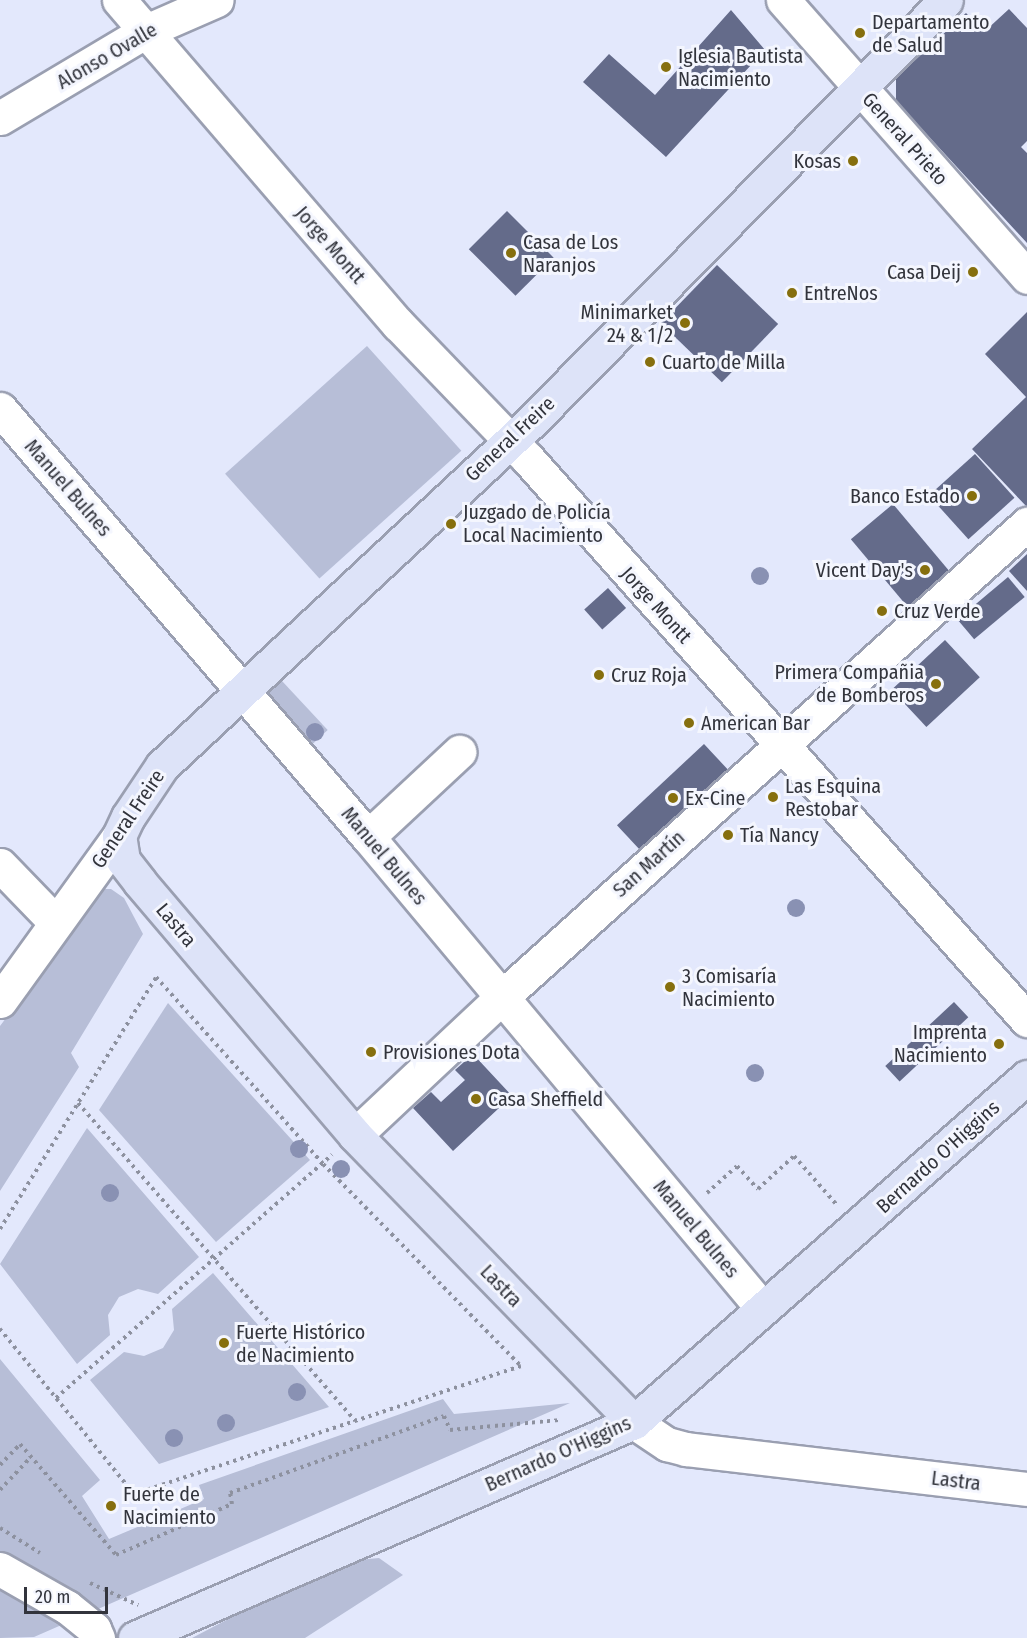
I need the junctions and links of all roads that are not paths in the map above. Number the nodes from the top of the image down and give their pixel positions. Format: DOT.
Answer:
graph roads {
  1 [pos="119,0"];
  2 [pos="217,0"];
  3 [pos="783,0"];
  4 [pos="946,0"];
  5 [pos="146,31"];
  6 [pos="860,88"];
  7 [pos="0,118"];
  8 [pos="1027,277"];
  9 [pos="0,409"];
  10 [pos="511,441"];
  11 [pos="1027,524"];
  12 [pos="241,689"];
  13 [pos="782,745"];
  14 [pos="459,752"];
  15 [pos="119,836"];
  16 [pos="368,837"];
  17 [pos="0,865"];
  18 [pos="55,922"];
  19 [pos="502,997"];
  20 [pos="0,1001"];
  21 [pos="1027,1020"];
  22 [pos="1027,1077"];
  23 [pos="355,1135"];
  24 [pos="763,1309"];
  25 [pos="634,1422"];
  26 [pos="1027,1489"];
  27 [pos="0,1569"];
  28 [pos="98,1638"];
  29 [pos="135,1638"];
  1 -- 5 [label="street, Jorge Montt"];
  2 -- 5 [label="street, Alonso Ovalle"];
  3 -- 6 [label="street, General Prieto"];
  4 -- 6 [label="main road, General Freire"];
  5 -- 7 [label="street, Alonso Ovalle"];
  5 -- 10 [label="street, Jorge Montt"];
  6 -- 8 [label="street, General Prieto"];
  6 -- 10 [label="main road, General Freire"];
  9 -- 12 [label="street, Manuel Bulnes"];
  10 -- 12 [label="main road, General Freire"];
  10 -- 13 [label="street, Jorge Montt"];
  11 -- 13 [label="street, San Martín"];
  12 -- 15 [label="main road, General Freire"];
  12 -- 16 [label="street, Manuel Bulnes"];
  13 -- 19 [label="street, San Martín"];
  13 -- 21 [label="street, Jorge Montt"];
  14 -- 16 [label="street"];
  15 -- 18 [label="street, General Freire"];
  15 -- 23 [label="main road, Lastra"];
  16 -- 19 [label="street, Manuel Bulnes"];
  17 -- 18 [label="street"];
  18 -- 20 [label="street, General Freire"];
  19 -- 23 [label="street, San Martín"];
  19 -- 24 [label="street, Manuel Bulnes"];
  22 -- 24 [label="main road, Bernardo O'Higgins"];
  23 -- 25 [label="main road, Lastra"];
  24 -- 25 [label="main road, Bernardo O'Higgins"];
  25 -- 26 [label="street, Lastra"];
  25 -- 29 [label="main road, Bernardo O'Higgins"];
  27 -- 28 [label="street"];
}
